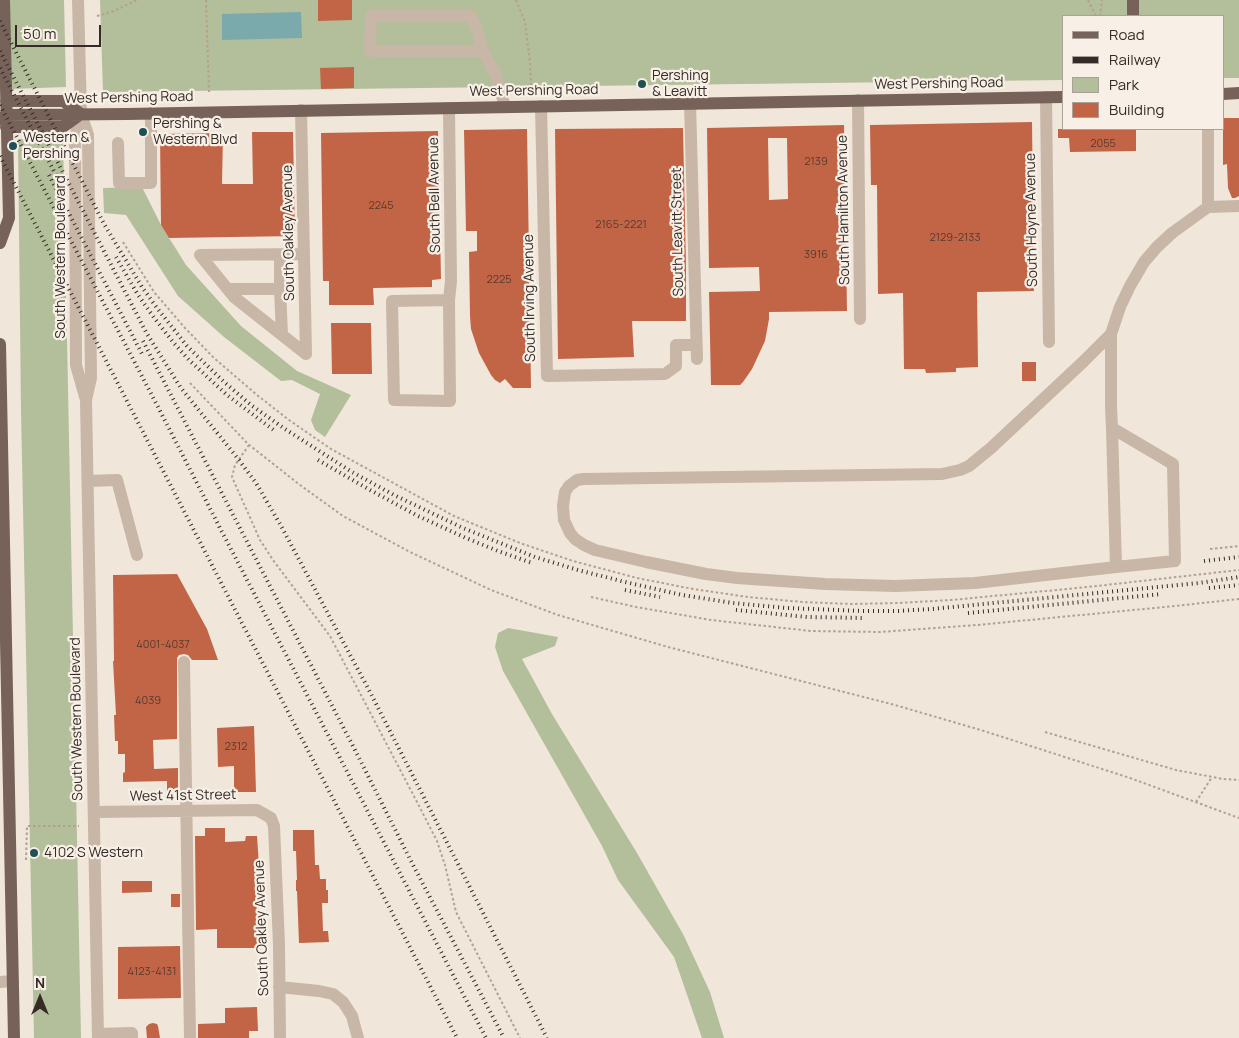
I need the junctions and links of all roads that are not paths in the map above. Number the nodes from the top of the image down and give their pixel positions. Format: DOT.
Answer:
graph roads {
  1 [pos="4,0"];
  2 [pos="78,0"];
  3 [pos="1133,0"];
  4 [pos="1133,15"];
  5 [pos="483,51"];
  6 [pos="1239,93"];
  7 [pos="1224,94"];
  8 [pos="1046,97"];
  9 [pos="1062,97"];
  10 [pos="858,100"];
  11 [pos="690,103"];
  12 [pos="541,106"];
  13 [pos="505,107"];
  14 [pos="449,108"];
  15 [pos="301,110"];
  16 [pos="151,113"];
  17 [pos="4,114"];
  18 [pos="81,114"];
  19 [pos="1208,130"];
  20 [pos="118,143"];
  21 [pos="1239,206"];
  22 [pos="1208,207"];
  23 [pos="0,243"];
  24 [pos="280,254"];
  25 [pos="304,254"];
  26 [pos="228,289"];
  27 [pos="280,289"];
  28 [pos="449,300"];
  29 [pos="860,320"];
  30 [pos="1110,334"];
  31 [pos="282,335"];
  32 [pos="1049,342"];
  33 [pos="0,344"];
  34 [pos="696,345"];
  35 [pos="697,360"];
  36 [pos="1112,428"];
  37 [pos="1,476"];
  38 [pos="88,481"];
  39 [pos="136,555"];
  40 [pos="1116,566"];
  41 [pos="184,662"];
  42 [pos="4,773"];
  43 [pos="4,796"];
  44 [pos="186,811"];
  45 [pos="94,812"];
  46 [pos="271,818"];
  47 [pos="5,844"];
  48 [pos="6,982"];
  49 [pos="279,987"];
  50 [pos="98,1036"];
  51 [pos="14,1038"];
  52 [pos="132,1038"];
  53 [pos="190,1038"];
  54 [pos="280,1038"];
  55 [pos="358,1038"];
  1 -- 17 [label="main road"];
  2 -- 18 [label="street, South Western Boulevard"];
  3 -- 4 [label="main road"];
  5 -- 5 [label="street"];
  5 -- 13 [label="street"];
  6 -- 7 [label="main road"];
  8 -- 9 [label="main road, West Pershing Road"];
  8 -- 10 [label="main road, West Pershing Road"];
  8 -- 32 [label="street, South Hoyne Avenue"];
  10 -- 11 [label="main road, West Pershing Road"];
  10 -- 29 [label="street, South Hamilton Avenue"];
  11 -- 12 [label="main road, West Pershing Road"];
  11 -- 34 [label="street, South Leavitt Street"];
  12 -- 13 [label="main road, West Pershing Road"];
  12 -- 34 [label="street, South Irving Avenue"];
  13 -- 14 [label="main road, West Pershing Road"];
  14 -- 15 [label="main road, West Pershing Road"];
  14 -- 28 [label="street, South Bell Avenue"];
  15 -- 16 [label="main road, West Pershing Road"];
  15 -- 25 [label="street, South Oakley Avenue"];
  16 -- 18 [label="main road, West Pershing Road"];
  16 -- 20 [label="street"];
  17 -- 18 [label="main road"];
  17 -- 18 [label="main road"];
  17 -- 23 [label="main road"];
  18 -- 38 [label="street, South Western Boulevard"];
  19 -- 22 [label="street"];
  21 -- 22 [label="street"];
  22 -- 30 [label="street"];
  24 -- 25 [label="street"];
  24 -- 26 [label="street"];
  24 -- 27 [label="street"];
  25 -- 31 [label="street, South Oakley Avenue"];
  26 -- 27 [label="street"];
  26 -- 31 [label="street"];
  27 -- 31 [label="street"];
  28 -- 28 [label="street, South Bell Avenue"];
  30 -- 36 [label="street"];
  30 -- 40 [label="street"];
  33 -- 37 [label="main road"];
  34 -- 35 [label="street, South Leavitt Street"];
  36 -- 40 [label="street"];
  36 -- 40 [label="street"];
  37 -- 42 [label="main road"];
  38 -- 39 [label="street"];
  38 -- 45 [label="street, South Western Boulevard"];
  41 -- 44 [label="street"];
  42 -- 43 [label="main road"];
  43 -- 47 [label="main road"];
  44 -- 45 [label="street, West 41st Street"];
  44 -- 46 [label="street, West 41st Street"];
  44 -- 53 [label="street"];
  45 -- 50 [label="street, South Western Boulevard"];
  46 -- 49 [label="street, South Oakley Avenue"];
  47 -- 48 [label="main road"];
  48 -- 51 [label="main road"];
  49 -- 54 [label="street, South Oakley Avenue"];
  49 -- 55 [label="street"];
  50 -- 52 [label="street"];
}
